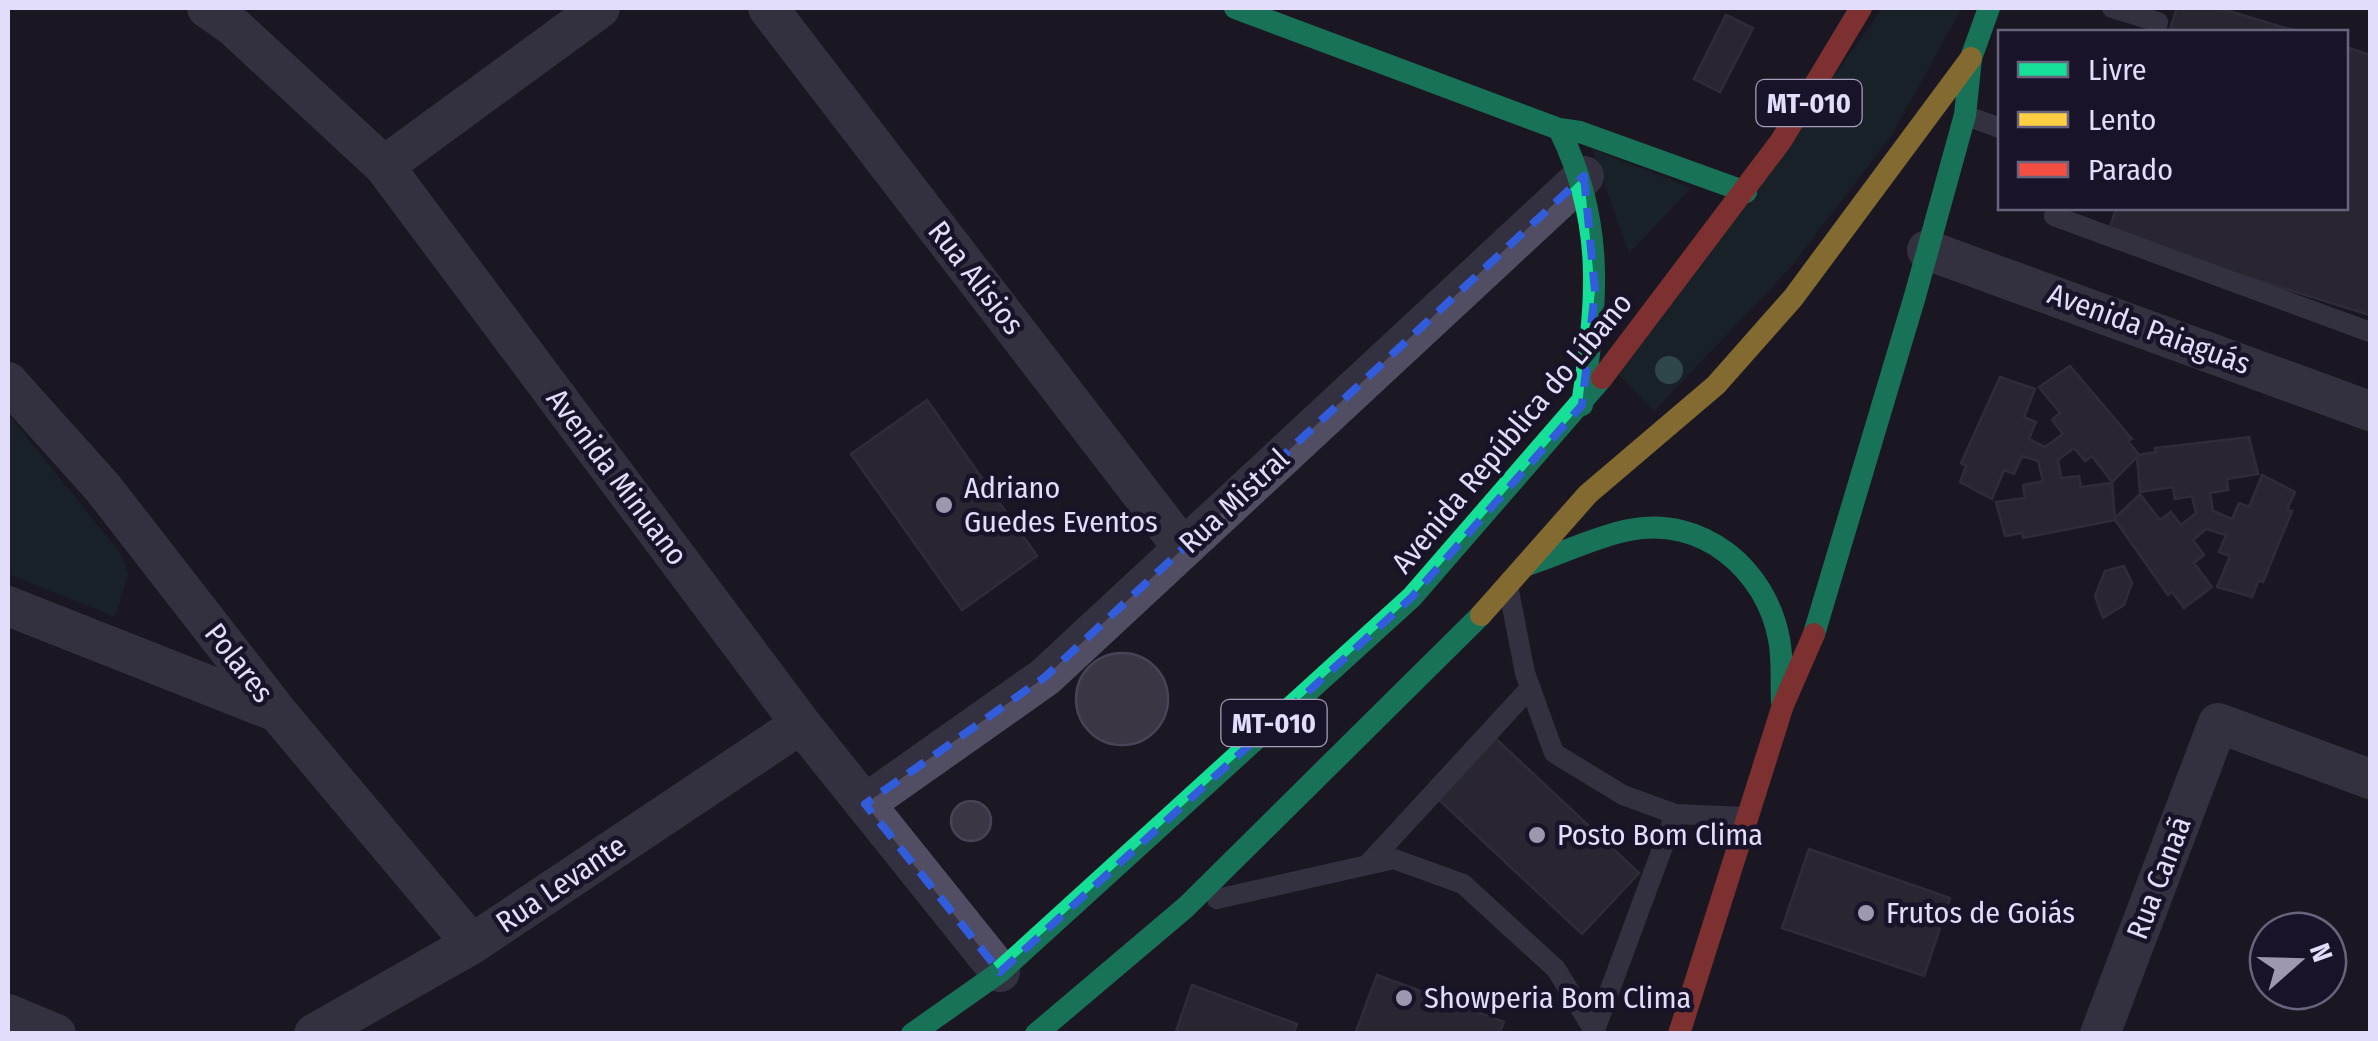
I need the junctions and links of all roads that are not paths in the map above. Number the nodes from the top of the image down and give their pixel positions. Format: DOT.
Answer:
graph roads {
  1 [pos="207,8"];
  2 [pos="600,8"];
  3 [pos="768,8"];
  4 [pos="1236,8"];
  5 [pos="1860,8"];
  6 [pos="1989,8"];
  7 [pos="2112,8"];
  8 [pos="2156,30"];
  9 [pos="1979,60"];
  10 [pos="1965,115"];
  11 [pos="1998,127"];
  12 [pos="1559,129"];
  13 [pos="384,166"];
  14 [pos="1584,176"];
  15 [pos="1746,192"];
  16 [pos="2056,210"];
  17 [pos="1927,250"];
  18 [pos="2370,332"];
  19 [pos="8,382"];
  20 [pos="1582,405"];
  21 [pos="2370,411"];
  22 [pos="1184,548"];
  23 [pos="1524,566"];
  24 [pos="1508,584"];
  25 [pos="8,606"];
  26 [pos="1530,688"];
  27 [pos="1782,705"];
  28 [pos="278,713"];
  29 [pos="801,724"];
  30 [pos="2370,779"];
  31 [pos="865,804"];
  32 [pos="1675,814"];
  33 [pos="1749,817"];
  34 [pos="1367,865"];
  35 [pos="1186,906"];
  36 [pos="472,944"];
  37 [pos="1000,972"];
  38 [pos="8,1014"];
  39 [pos="1596,1032"];
  40 [pos="56,1034"];
  41 [pos="314,1034"];
  42 [pos="912,1034"];
  43 [pos="1036,1034"];
  44 [pos="1678,1034"];
  45 [pos="2100,1034"];
  1 -- 13 [label="street, Avenida Minuano"];
  2 -- 13 [label="street"];
  3 -- 22 [label="street, Rua Alisios"];
  4 -- 12 [label="main road"];
  5 -- 15 [label="main road, Avenida República do Líbano / MT-010"];
  6 -- 9 [label="main road"];
  7 -- 8 [label="lane"];
  9 -- 10 [label="main road"];
  9 -- 23 [label="main road"];
  10 -- 11 [label="lane"];
  10 -- 17 [label="main road"];
  12 -- 14 [label="main road"];
  12 -- 15 [label="main road"];
  13 -- 29 [label="street, Avenida Minuano"];
  14 -- 20 [label="main road"];
  14 -- 22 [label="street, Rua Mistral"];
  15 -- 20 [label="main road, Avenida República do Líbano / MT-010"];
  16 -- 18 [label="lane"];
  17 -- 21 [label="street, Avenida Paiaguás"];
  17 -- 27 [label="main road"];
  19 -- 28 [label="street, Polares"];
  20 -- 37 [label="main road, Avenida República do Líbano / MT-010"];
  22 -- 31 [label="street, Rua Mistral"];
  23 -- 24 [label="main road, MT-010"];
  23 -- 27 [label="main road, MT-010"];
  24 -- 26 [label="lane"];
  24 -- 35 [label="main road, MT-010"];
  25 -- 28 [label="street"];
  26 -- 32 [label="lane"];
  26 -- 34 [label="lane"];
  27 -- 33 [label="main road"];
  28 -- 36 [label="street, Polares"];
  29 -- 31 [label="street, Avenida Minuano"];
  29 -- 36 [label="street, Rua Levante"];
  30 -- 45 [label="street, Rua Canaã"];
  31 -- 37 [label="street, Avenida Minuano"];
  32 -- 33 [label="lane"];
  32 -- 39 [label="lane"];
  33 -- 44 [label="main road"];
  34 -- 35 [label="lane"];
  34 -- 39 [label="lane"];
  35 -- 43 [label="main road, MT-010"];
  36 -- 41 [label="street, Rua Levante"];
  37 -- 42 [label="main road, Avenida República do Líbano / MT-010"];
  38 -- 40 [label="street"];
}
